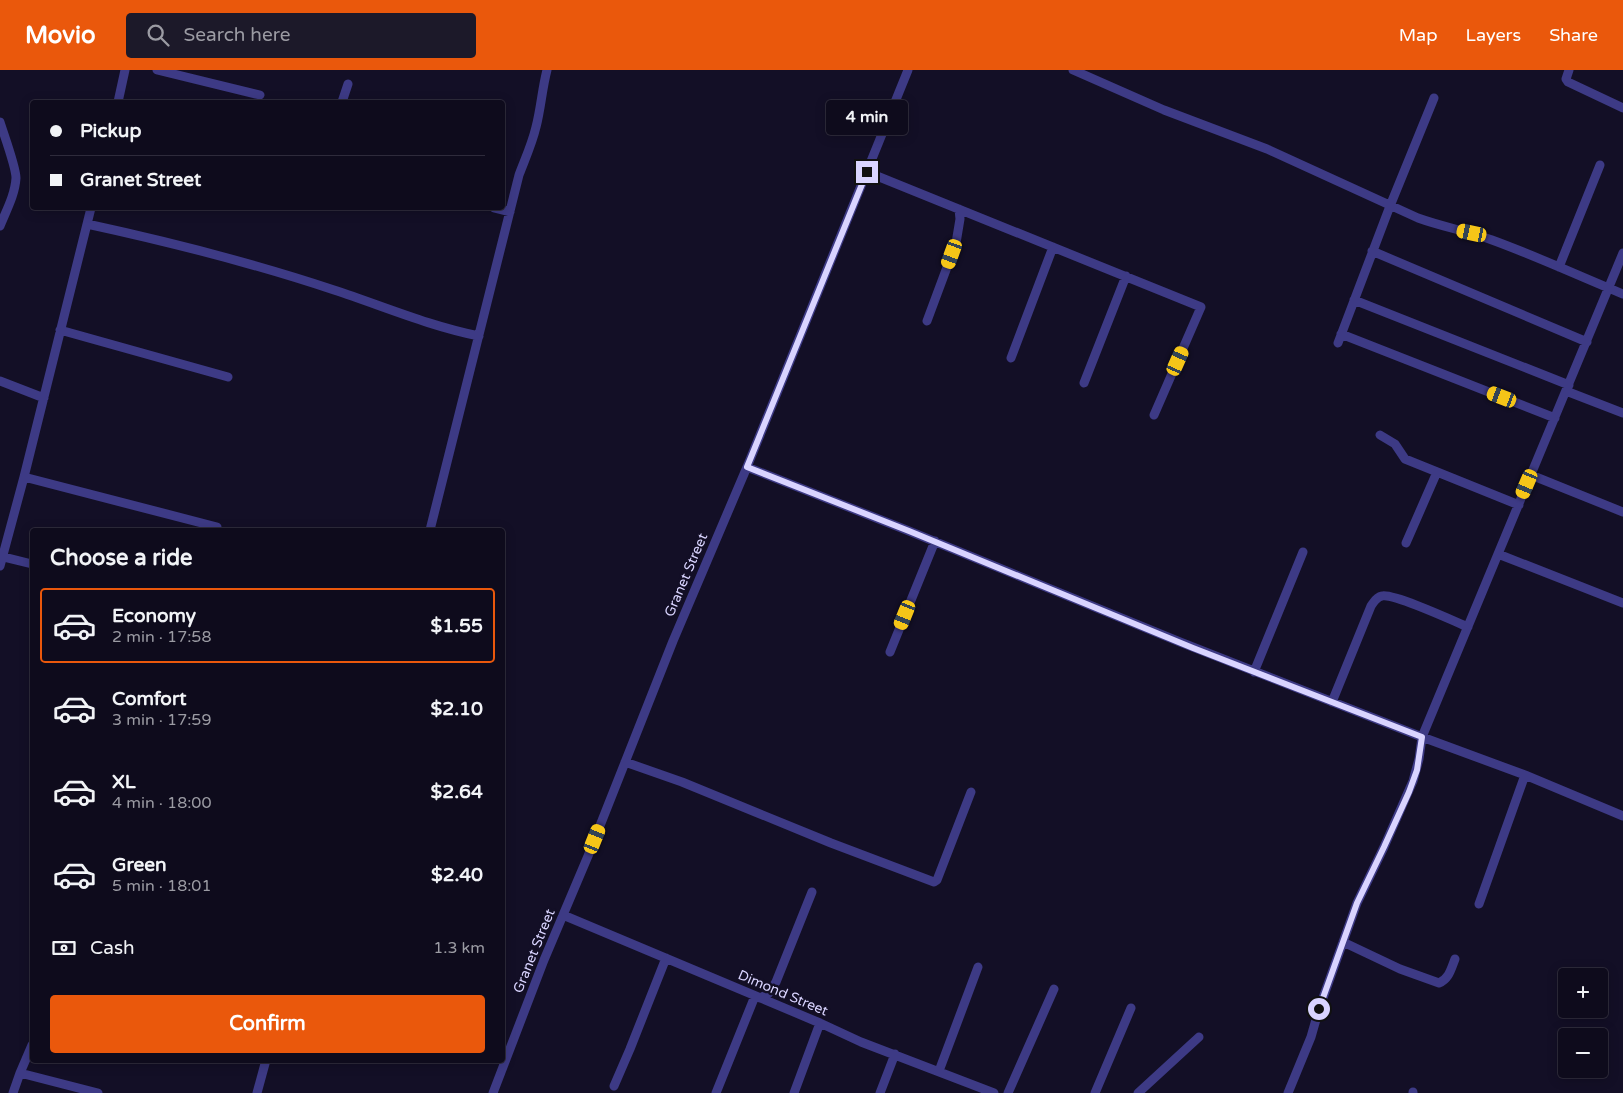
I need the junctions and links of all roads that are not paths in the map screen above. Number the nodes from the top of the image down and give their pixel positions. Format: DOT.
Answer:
graph roads {
  1 [pos="125,70"];
  2 [pos="157,70"];
  3 [pos="548,70"];
  4 [pos="908,70"];
  5 [pos="1073,70"];
  6 [pos="1569,70"];
  7 [pos="348,84"];
  8 [pos="260,95"];
  9 [pos="1434,98"];
  10 [pos="118,100"];
  11 [pos="343,100"];
  12 [pos="1623,108"];
  13 [pos="0,122"];
  14 [pos="1600,165"];
  15 [pos="867,172"];
  16 [pos="1390,206"];
  17 [pos="959,209"];
  18 [pos="90,210"];
  19 [pos="502,210"];
  20 [pos="510,212"];
  21 [pos="87,224"];
  22 [pos="0,226"];
  23 [pos="1053,247"];
  24 [pos="1372,251"];
  25 [pos="1623,253"];
  26 [pos="1558,267"];
  27 [pos="1126,276"];
  28 [pos="1609,288"];
  29 [pos="1623,294"];
  30 [pos="1354,300"];
  31 [pos="927,322"];
  32 [pos="60,330"];
  33 [pos="1341,334"];
  34 [pos="479,336"];
  35 [pos="1587,342"];
  36 [pos="1338,343"];
  37 [pos="1011,358"];
  38 [pos="228,377"];
  39 [pos="0,381"];
  40 [pos="1084,383"];
  41 [pos="1567,388"];
  42 [pos="44,398"];
  43 [pos="1623,414"];
  44 [pos="1154,415"];
  45 [pos="1555,418"];
  46 [pos="1380,435"];
  47 [pos="747,467"];
  48 [pos="1437,472"];
  49 [pos="1531,475"];
  50 [pos="24,477"];
  51 [pos="1519,505"];
  52 [pos="1623,512"];
  53 [pos="217,527"];
  54 [pos="431,528"];
  55 [pos="934,542"];
  56 [pos="1406,543"];
  57 [pos="1303,552"];
  58 [pos="1498,554"];
  59 [pos="1,560"];
  60 [pos="30,564"];
  61 [pos="1623,603"];
  62 [pos="1468,627"];
  63 [pos="890,652"];
  64 [pos="1254,672"];
  65 [pos="1332,702"];
  66 [pos="1422,737"];
  67 [pos="625,762"];
  68 [pos="1525,775"];
  69 [pos="971,792"];
  70 [pos="1623,816"];
  71 [pos="812,892"];
  72 [pos="1479,904"];
  73 [pos="563,915"];
  74 [pos="1343,942"];
  75 [pos="666,958"];
  76 [pos="1455,959"];
  77 [pos="978,967"];
  78 [pos="1054,990"];
  79 [pos="758,997"];
  80 [pos="1131,1008"];
  81 [pos="820,1023"];
  82 [pos="1198,1037"];
  83 [pos="30,1050"];
  84 [pos="895,1054"];
  85 [pos="505,1062"];
  86 [pos="265,1063"];
  87 [pos="505,1063"];
  88 [pos="939,1071"];
  89 [pos="20,1073"];
  90 [pos="614,1086"];
  91 [pos="13,1093"];
  92 [pos="98,1093"];
  93 [pos="257,1093"];
  94 [pos="493,1093"];
  95 [pos="716,1093"];
  96 [pos="794,1093"];
  97 [pos="880,1093"];
  98 [pos="994,1093"];
  99 [pos="1008,1093"];
  100 [pos="1095,1093"];
  101 [pos="1138,1093"];
  102 [pos="1288,1093"];
  1 -- 10 [label="street"];
  2 -- 8 [label="street"];
  3 -- 20 [label="street"];
  4 -- 15 [label="street, Granet Street"];
  5 -- 16 [label="street"];
  6 -- 12 [label="street"];
  7 -- 11 [label="street"];
  9 -- 16 [label="street"];
  13 -- 22 [label="street"];
  14 -- 26 [label="street"];
  15 -- 17 [label="street"];
  15 -- 47 [label="street, Granet Street"];
  16 -- 24 [label="street"];
  16 -- 26 [label="street"];
  17 -- 23 [label="street"];
  17 -- 31 [label="street"];
  18 -- 21 [label="street"];
  19 -- 20 [label="street"];
  20 -- 34 [label="street"];
  21 -- 32 [label="street"];
  21 -- 34 [label="street"];
  23 -- 27 [label="street"];
  23 -- 37 [label="street"];
  24 -- 30 [label="street"];
  24 -- 35 [label="street"];
  25 -- 28 [label="street"];
  26 -- 28 [label="street"];
  27 -- 40 [label="street"];
  27 -- 44 [label="street"];
  28 -- 29 [label="street"];
  28 -- 35 [label="street"];
  30 -- 33 [label="street"];
  30 -- 41 [label="street"];
  32 -- 38 [label="street"];
  32 -- 42 [label="street"];
  33 -- 36 [label="street"];
  33 -- 45 [label="street"];
  34 -- 54 [label="street"];
  35 -- 41 [label="street"];
  39 -- 42 [label="street"];
  41 -- 43 [label="street"];
  41 -- 45 [label="street"];
  42 -- 50 [label="street"];
  45 -- 49 [label="street"];
  46 -- 48 [label="street"];
  47 -- 55 [label="street"];
  47 -- 67 [label="street, Granet Street"];
  48 -- 51 [label="street"];
  48 -- 56 [label="street"];
  49 -- 51 [label="street"];
  49 -- 52 [label="street"];
  50 -- 53 [label="street"];
  50 -- 59 [label="street"];
  51 -- 58 [label="street"];
  55 -- 63 [label="street"];
  55 -- 64 [label="street"];
  57 -- 64 [label="street"];
  58 -- 61 [label="street"];
  58 -- 62 [label="street"];
  59 -- 60 [label="street"];
  62 -- 65 [label="street"];
  62 -- 66 [label="street"];
  64 -- 65 [label="street"];
  65 -- 66 [label="street"];
  66 -- 68 [label="street"];
  66 -- 74 [label="street"];
  67 -- 69 [label="street"];
  67 -- 73 [label="street, Granet Street"];
  68 -- 70 [label="street"];
  68 -- 72 [label="street"];
  71 -- 79 [label="street"];
  73 -- 75 [label="street, Dimond Street"];
  73 -- 85 [label="street, Granet Street"];
  74 -- 76 [label="street"];
  74 -- 102 [label="street"];
  75 -- 79 [label="street, Dimond Street"];
  75 -- 90 [label="street"];
  77 -- 88 [label="street"];
  78 -- 99 [label="street"];
  79 -- 81 [label="street, Dimond Street"];
  79 -- 95 [label="street"];
  80 -- 100 [label="street"];
  81 -- 84 [label="street, Dimond Street"];
  81 -- 96 [label="street"];
  82 -- 101 [label="street"];
  83 -- 89 [label="street"];
  84 -- 88 [label="street, Dimond Street"];
  84 -- 97 [label="street"];
  86 -- 93 [label="street"];
  87 -- 94 [label="street, Granet Street"];
  88 -- 98 [label="street, Dimond Street"];
  89 -- 91 [label="street"];
  89 -- 92 [label="street"];
}
